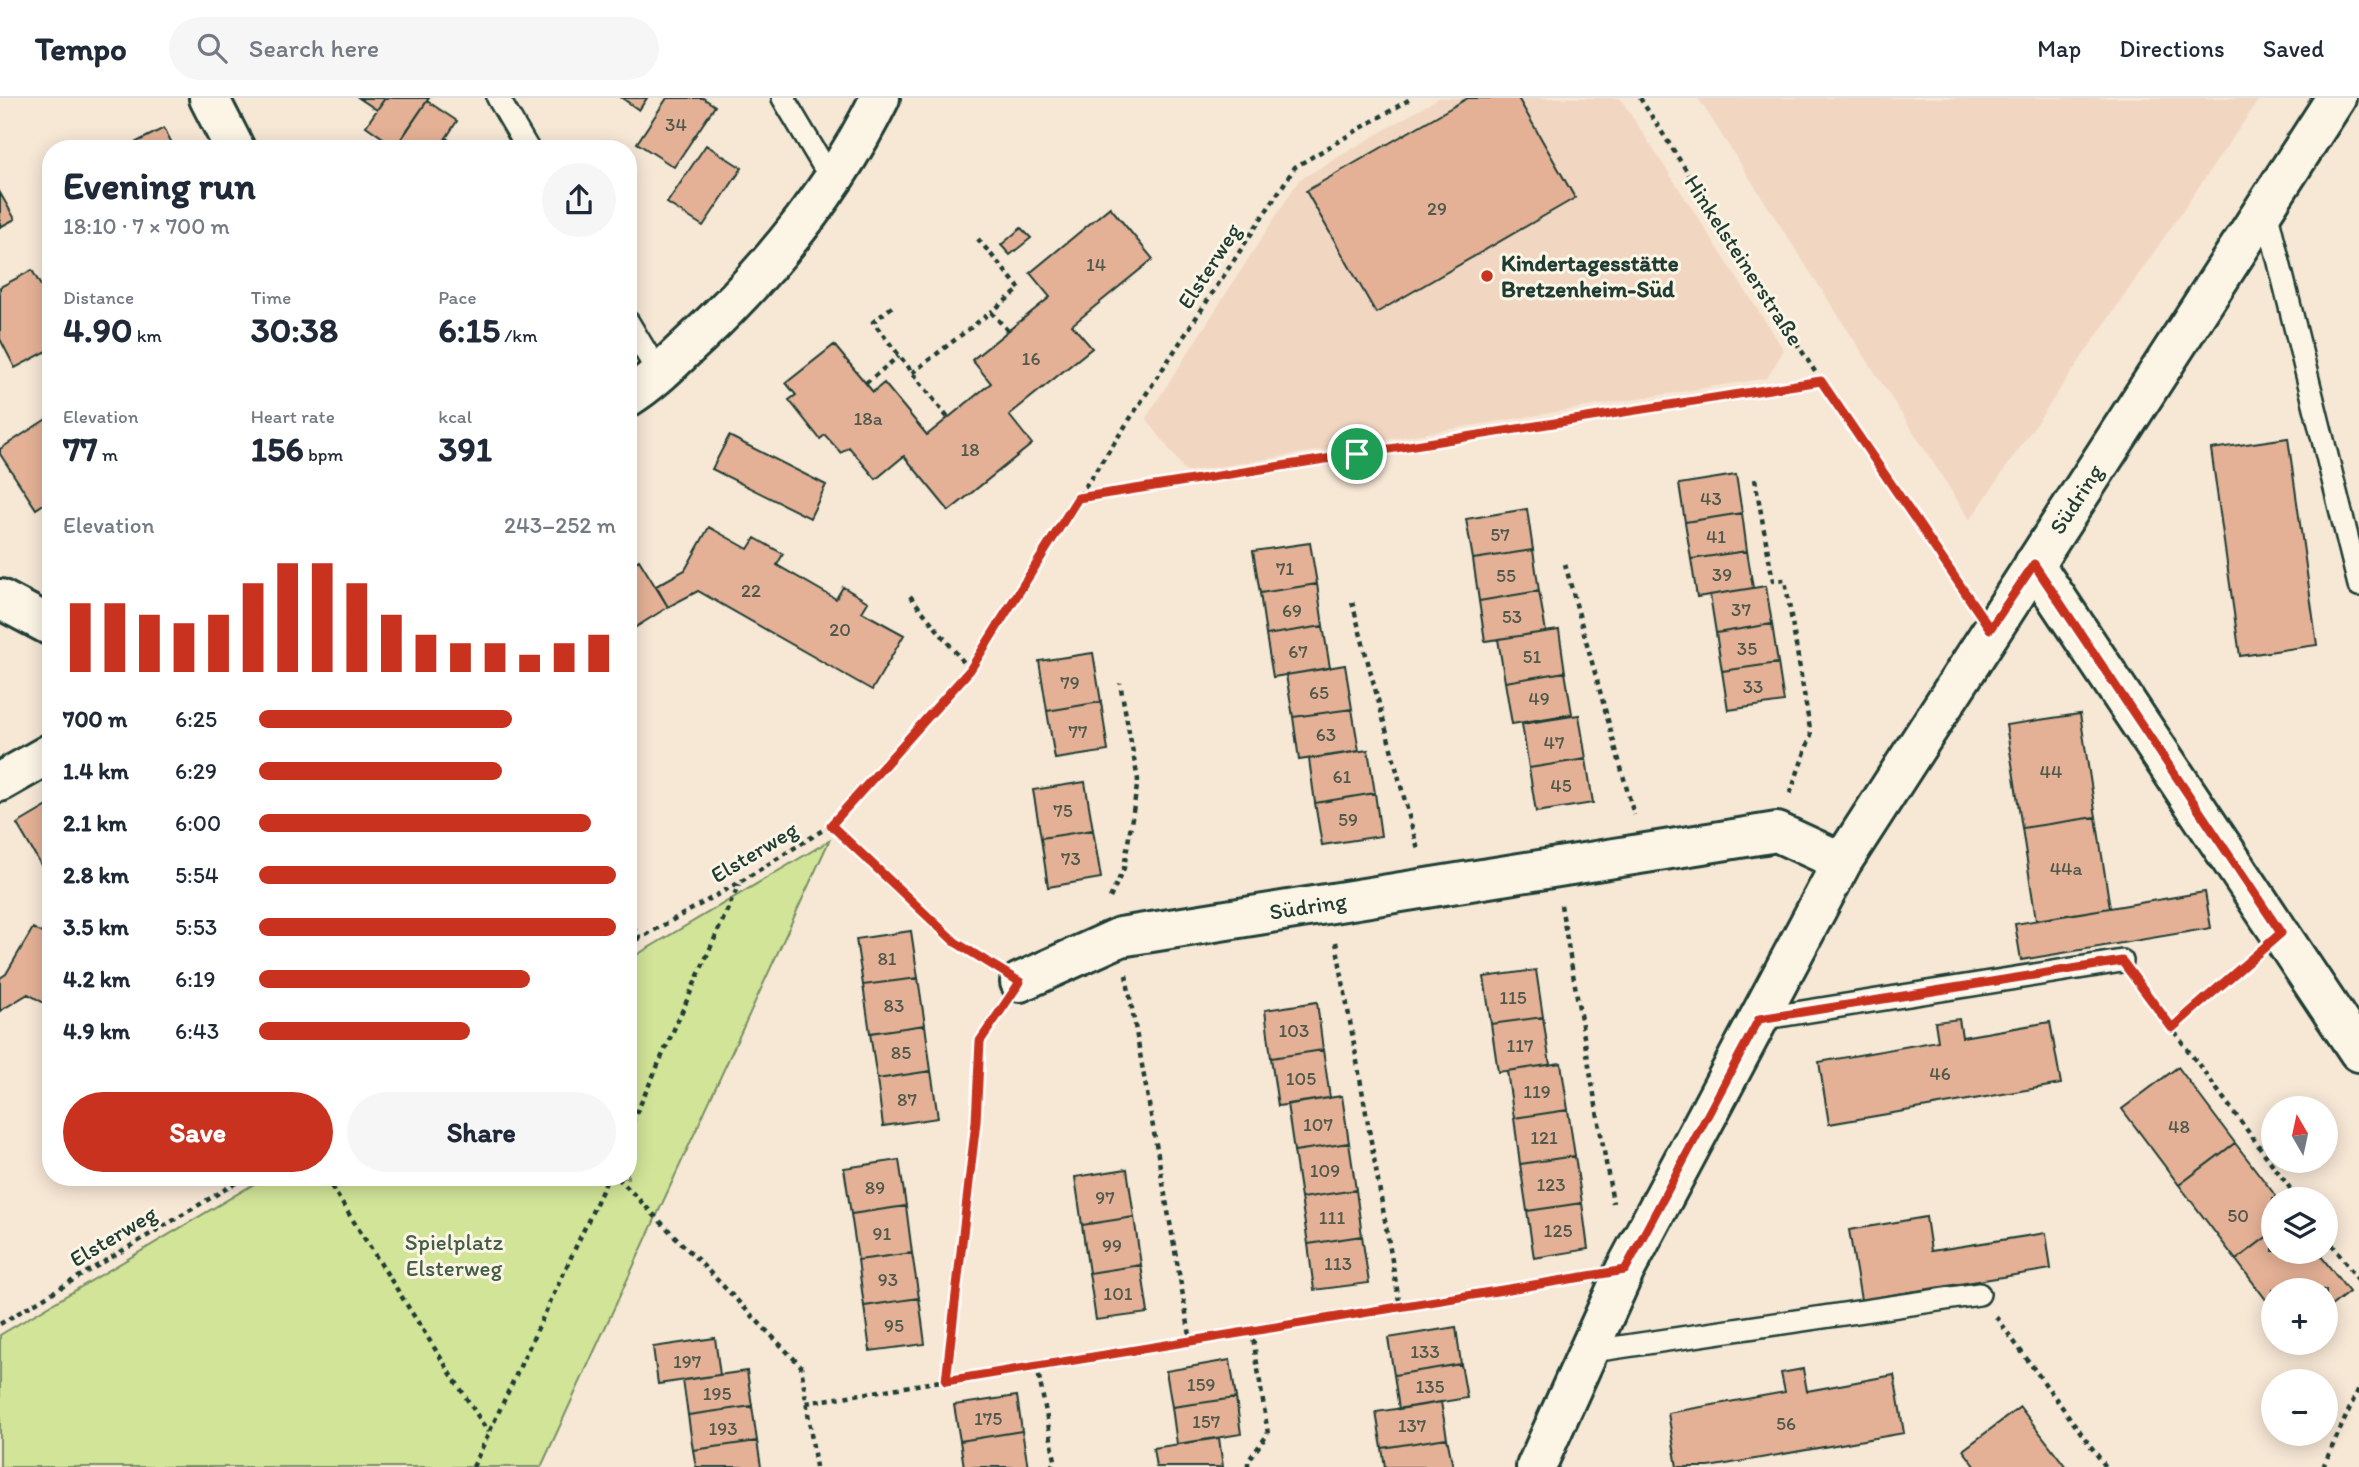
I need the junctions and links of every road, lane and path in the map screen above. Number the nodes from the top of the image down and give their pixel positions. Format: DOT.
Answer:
graph roads {
  1 [pos="209,98"];
  2 [pos="498,98"];
  3 [pos="783,98"];
  4 [pos="880,98"];
  5 [pos="1412,98"];
  6 [pos="1640,98"];
  7 [pos="2336,98"];
  8 [pos="230,140"];
  9 [pos="523,140"];
  10 [pos="833,182"];
  11 [pos="2265,206"];
  12 [pos="978,239"];
  13 [pos="892,307"];
  14 [pos="991,312"];
  15 [pos="1008,331"];
  16 [pos="637,336"];
  17 [pos="899,356"];
  18 [pos="912,373"];
  19 [pos="659,374"];
  20 [pos="1821,381"];
  21 [pos="866,383"];
  22 [pos="637,390"];
  23 [pos="948,418"];
  24 [pos="1755,479"];
  25 [pos="1078,498"];
  26 [pos="1565,564"];
  27 [pos="2034,564"];
  28 [pos="2359,584"];
  29 [pos="910,596"];
  30 [pos="0,598"];
  31 [pos="1352,602"];
  32 [pos="42,621"];
  33 [pos="1990,629"];
  34 [pos="970,670"];
  35 [pos="1120,683"];
  36 [pos="42,758"];
  37 [pos="0,782"];
  38 [pos="831,825"];
  39 [pos="1777,832"];
  40 [pos="1644,853"];
  41 [pos="1842,862"];
  42 [pos="1555,866"];
  43 [pos="740,882"];
  44 [pos="1429,888"];
  45 [pos="1329,903"];
  46 [pos="637,933"];
  47 [pos="2281,933"];
  48 [pos="1120,937"];
  49 [pos="640,938"];
  50 [pos="637,940"];
  51 [pos="1085,952"];
  52 [pos="2122,961"];
  53 [pos="1020,982"];
  54 [pos="1759,1019"];
  55 [pos="2172,1028"];
  56 [pos="2359,1052"];
  57 [pos="637,1112"];
  58 [pos="231,1186"];
  59 [pos="331,1186"];
  60 [pos="604,1186"];
  61 [pos="626,1186"];
  62 [pos="2289,1187"];
  63 [pos="2338,1252"];
  64 [pos="1625,1270"];
  65 [pos="2359,1281"];
  66 [pos="1979,1294"];
  67 [pos="1400,1306"];
  68 [pos="0,1324"];
  69 [pos="1252,1331"];
  70 [pos="1191,1341"];
  71 [pos="1586,1352"];
  72 [pos="1037,1366"];
  73 [pos="946,1381"];
  74 [pos="2359,1388"];
  75 [pos="806,1403"];
  76 [pos="488,1432"];
  77 [pos="473,1467"];
  78 [pos="816,1467"];
  79 [pos="1051,1467"];
  80 [pos="1248,1467"];
  81 [pos="1536,1467"];
  82 [pos="2106,1467"];
  83 [pos="2323,1467"];
  1 -- 8 [label="street"];
  2 -- 9 [label="lane"];
  3 -- 10 [label="lane"];
  4 -- 10 [label="street"];
  5 -- 25 [label="path, Elsterweg"];
  6 -- 20 [label="path, Hinkelsteinerstraße"];
  7 -- 11 [label="street, Südring"];
  10 -- 19 [label="street"];
  11 -- 27 [label="street, Südring"];
  11 -- 28 [label="lane"];
  12 -- 14 [label="path"];
  13 -- 17 [label="path"];
  14 -- 15 [label="path"];
  14 -- 18 [label="path"];
  16 -- 19 [label="lane"];
  17 -- 18 [label="path"];
  17 -- 21 [label="path"];
  18 -- 23 [label="path"];
  19 -- 22 [label="street"];
  20 -- 25 [label="path"];
  20 -- 33 [label="path, Hinkelsteinerstraße"];
  24 -- 39 [label="path"];
  25 -- 34 [label="path, Elsterweg"];
  26 -- 40 [label="path"];
  27 -- 33 [label="street, Südring"];
  27 -- 47 [label="street"];
  29 -- 34 [label="path"];
  30 -- 32 [label="street"];
  31 -- 44 [label="path"];
  33 -- 41 [label="street, Südring"];
  34 -- 38 [label="path, Elsterweg"];
  35 -- 51 [label="path"];
  36 -- 37 [label="street"];
  38 -- 43 [label="path, Elsterweg"];
  38 -- 53 [label="path"];
  39 -- 40 [label="street, Südring"];
  39 -- 41 [label="street"];
  40 -- 42 [label="street, Südring"];
  41 -- 54 [label="street, Südring"];
  42 -- 44 [label="street, Südring"];
  42 -- 64 [label="path"];
  43 -- 49 [label="path, Elsterweg"];
  43 -- 57 [label="path"];
  44 -- 45 [label="street, Südring"];
  45 -- 48 [label="street, Südring"];
  45 -- 67 [label="path"];
  46 -- 49 [label="path"];
  47 -- 55 [label="path"];
  47 -- 56 [label="street"];
  48 -- 51 [label="street, Südring"];
  48 -- 70 [label="path"];
  49 -- 50 [label="path, Elsterweg"];
  51 -- 53 [label="street, Südring"];
  52 -- 54 [label="lane"];
  52 -- 55 [label="path"];
  53 -- 73 [label="path"];
  54 -- 64 [label="street, Südring"];
  55 -- 62 [label="path"];
  58 -- 68 [label="path, Elsterweg"];
  59 -- 76 [label="path"];
  60 -- 76 [label="path"];
  61 -- 75 [label="path"];
  63 -- 65 [label="path"];
  64 -- 67 [label="path"];
  64 -- 71 [label="street, Südring"];
  66 -- 71 [label="lane"];
  66 -- 82 [label="path"];
  67 -- 69 [label="path"];
  69 -- 70 [label="path"];
  69 -- 80 [label="path"];
  70 -- 72 [label="path"];
  71 -- 81 [label="street, Südring"];
  72 -- 73 [label="path"];
  72 -- 79 [label="path"];
  73 -- 75 [label="path"];
  74 -- 83 [label="path"];
  75 -- 78 [label="path"];
  76 -- 77 [label="path"];
}
